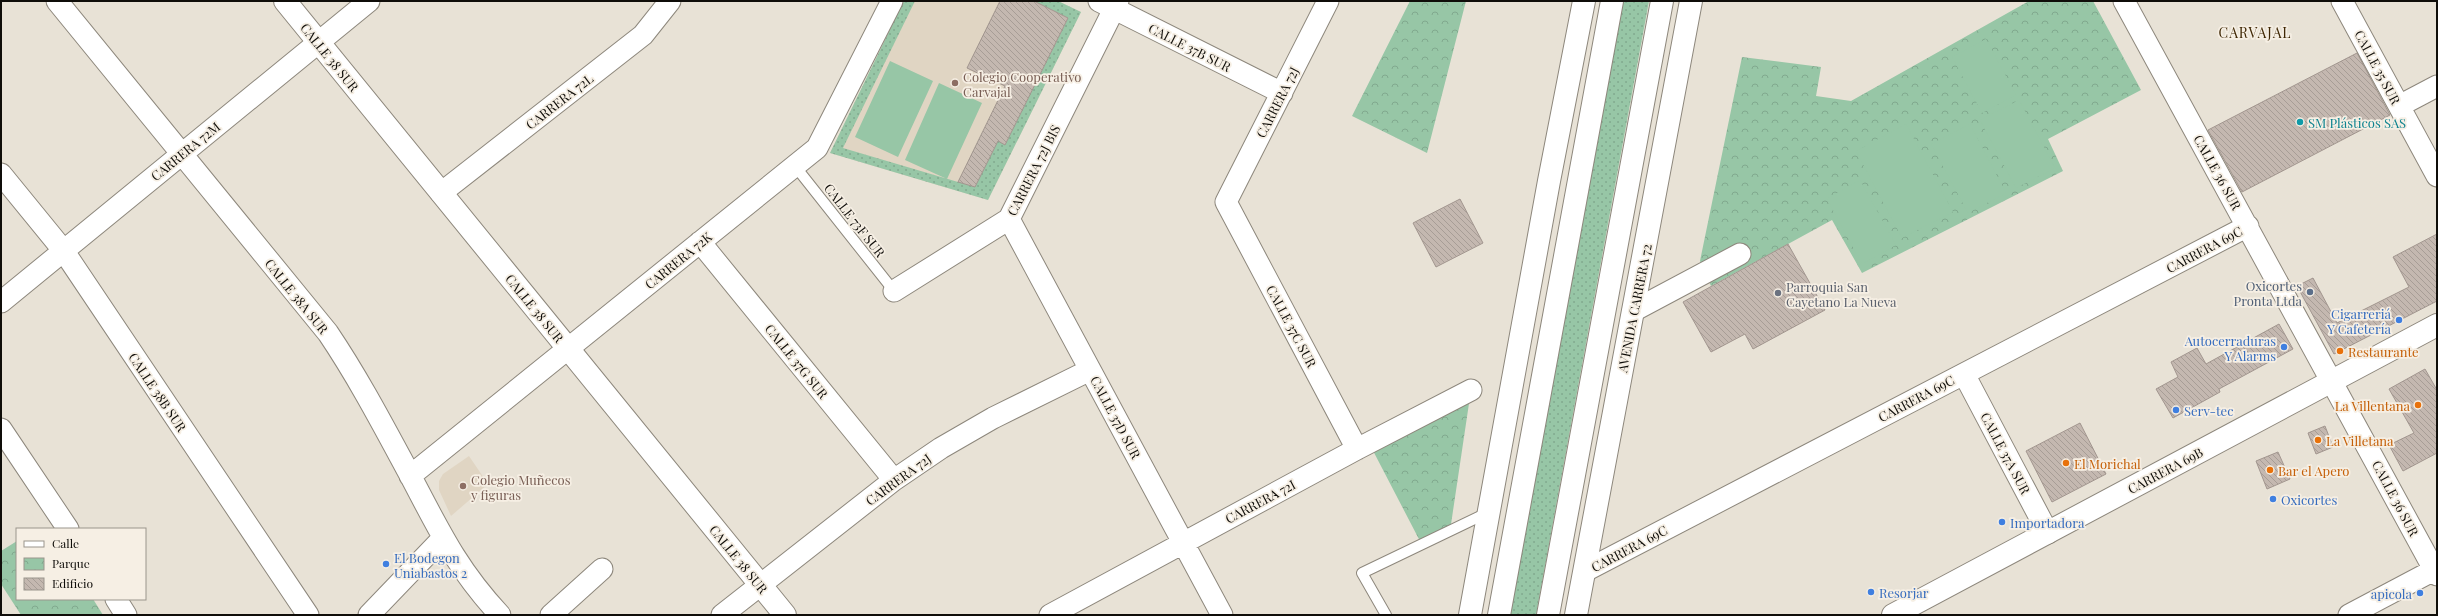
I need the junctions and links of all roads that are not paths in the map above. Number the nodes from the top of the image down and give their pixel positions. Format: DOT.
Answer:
graph roads {
  1 [pos="57,1"];
  2 [pos="285,1"];
  3 [pos="369,1"];
  4 [pos="670,1"];
  5 [pos="892,1"];
  6 [pos="1328,1"];
  7 [pos="1584,1"];
  8 [pos="1612,1"];
  9 [pos="1662,1"];
  10 [pos="1691,1"];
  11 [pos="2124,1"];
  12 [pos="2342,1"];
  13 [pos="1111,4"];
  14 [pos="318,42"];
  15 [pos="1677,78"];
  16 [pos="2437,86"];
  17 [pos="1282,93"];
  18 [pos="2399,106"];
  19 [pos="1636,134"];
  20 [pos="181,154"];
  21 [pos="795,166"];
  22 [pos="1579,173"];
  23 [pos="1,174"];
  24 [pos="2437,176"];
  25 [pos="441,193"];
  26 [pos="1226,202"];
  27 [pos="1009,219"];
  28 [pos="2248,226"];
  29 [pos="700,242"];
  30 [pos="1538,242"];
  31 [pos="63,250"];
  32 [pos="1740,254"];
  33 [pos="894,291"];
  34 [pos="1,302"];
  35 [pos="1633,311"];
  36 [pos="2437,325"];
  37 [pos="568,349"];
  38 [pos="1090,370"];
  39 [pos="1964,374"];
  40 [pos="2333,381"];
  41 [pos="1471,390"];
  42 [pos="1,429"];
  43 [pos="1358,449"];
  44 [pos="410,476"];
  45 [pos="894,480"];
  46 [pos="1490,512"];
  47 [pos="67,528"];
  48 [pos="2048,533"];
  49 [pos="442,539"];
  50 [pos="1183,542"];
  51 [pos="602,569"];
  52 [pos="1585,571"];
  53 [pos="2436,572"];
  54 [pos="760,585"];
  55 [pos="117,600"];
  56 [pos="126,615"];
  57 [pos="308,615"];
  58 [pos="369,615"];
  59 [pos="500,615"];
  60 [pos="550,615"];
  61 [pos="722,615"];
  62 [pos="785,615"];
  63 [pos="1050,615"];
  64 [pos="1222,615"];
  65 [pos="1386,615"];
  66 [pos="1470,615"];
  67 [pos="1499,615"];
  68 [pos="1548,615"];
  69 [pos="1576,615"];
  70 [pos="1893,615"];
  71 [pos="2349,615"];
  1 -- 20 [label="street, CALLE 38A SUR"];
  2 -- 14 [label="main road, CALLE 38 SUR"];
  3 -- 14 [label="street, CARRERA 72M"];
  4 -- 25 [label="street, CARRERA 72L"];
  5 -- 21 [label="street, CARRERA 72K"];
  6 -- 17 [label="street, CARRERA 72J"];
  7 -- 30 [label="main road"];
  8 -- 22 [label="main road"];
  9 -- 19 [label="main road"];
  10 -- 15 [label="main road, AVENIDA CARRERA 72"];
  11 -- 28 [label="street, CALLE 36 SUR"];
  12 -- 18 [label="street, CALLE 35 SUR"];
  13 -- 17 [label="street, CALLE 37B SUR"];
  13 -- 27 [label="street, CARRERA 72J BIS"];
  14 -- 20 [label="street, CARRERA 72M"];
  14 -- 25 [label="main road, CALLE 38 SUR"];
  15 -- 19 [label="main road"];
  15 -- 35 [label="main road, AVENIDA CARRERA 72"];
  16 -- 18 [label="street"];
  17 -- 26 [label="street, CARRERA 72J"];
  18 -- 24 [label="street, CALLE 35 SUR"];
  19 -- 68 [label="main road"];
  20 -- 31 [label="street, CARRERA 72M"];
  20 -- 44 [label="street, CALLE 38A SUR"];
  21 -- 29 [label="street, CARRERA 72K"];
  21 -- 33 [label="lane, CALLE 73F SUR"];
  22 -- 30 [label="main road"];
  22 -- 67 [label="main road"];
  23 -- 31 [label="street, CALLE 38B SUR"];
  25 -- 37 [label="main road, CALLE 38 SUR"];
  26 -- 43 [label="street, CALLE 37C SUR"];
  27 -- 33 [label="street, CARRERA 72J BIS"];
  27 -- 38 [label="street, CALLE 37D SUR"];
  28 -- 39 [label="street, CARRERA 69C"];
  28 -- 40 [label="street, CALLE 36 SUR"];
  29 -- 37 [label="street, CARRERA 72K"];
  29 -- 45 [label="street, CALLE 37G SUR"];
  30 -- 46 [label="main road"];
  31 -- 34 [label="street, CARRERA 72M"];
  31 -- 57 [label="street, CALLE 38B SUR"];
  32 -- 35 [label="street"];
  35 -- 52 [label="main road, AVENIDA CARRERA 72"];
  36 -- 40 [label="main road, CARRERA 69B"];
  37 -- 44 [label="street, CARRERA 72K"];
  37 -- 54 [label="main road, CALLE 38 SUR"];
  38 -- 45 [label="street, CARRERA 72J"];
  38 -- 50 [label="street, CALLE 37D SUR"];
  39 -- 48 [label="street, CALLE 37A SUR"];
  39 -- 52 [label="street, CARRERA 69C"];
  40 -- 48 [label="main road, CARRERA 69B"];
  40 -- 53 [label="street, CALLE 36 SUR"];
  41 -- 43 [label="street, CARRERA 72I"];
  42 -- 47 [label="street"];
  43 -- 50 [label="street, CARRERA 72I"];
  44 -- 49 [label="street, CALLE 38A SUR"];
  45 -- 54 [label="street, CARRERA 72J"];
  46 -- 65 [label="lane"];
  46 -- 66 [label="main road"];
  48 -- 70 [label="main road, CARRERA 69B"];
  49 -- 58 [label="street"];
  49 -- 59 [label="street, CALLE 38A SUR"];
  50 -- 63 [label="street, CARRERA 72I"];
  50 -- 64 [label="street, CALLE 37D SUR"];
  51 -- 60 [label="street"];
  52 -- 69 [label="main road, AVENIDA CARRERA 72"];
  53 -- 71 [label="street"];
  54 -- 61 [label="street, CARRERA 72J"];
  54 -- 62 [label="main road, CALLE 38 SUR"];
  55 -- 56 [label="street"];
}
